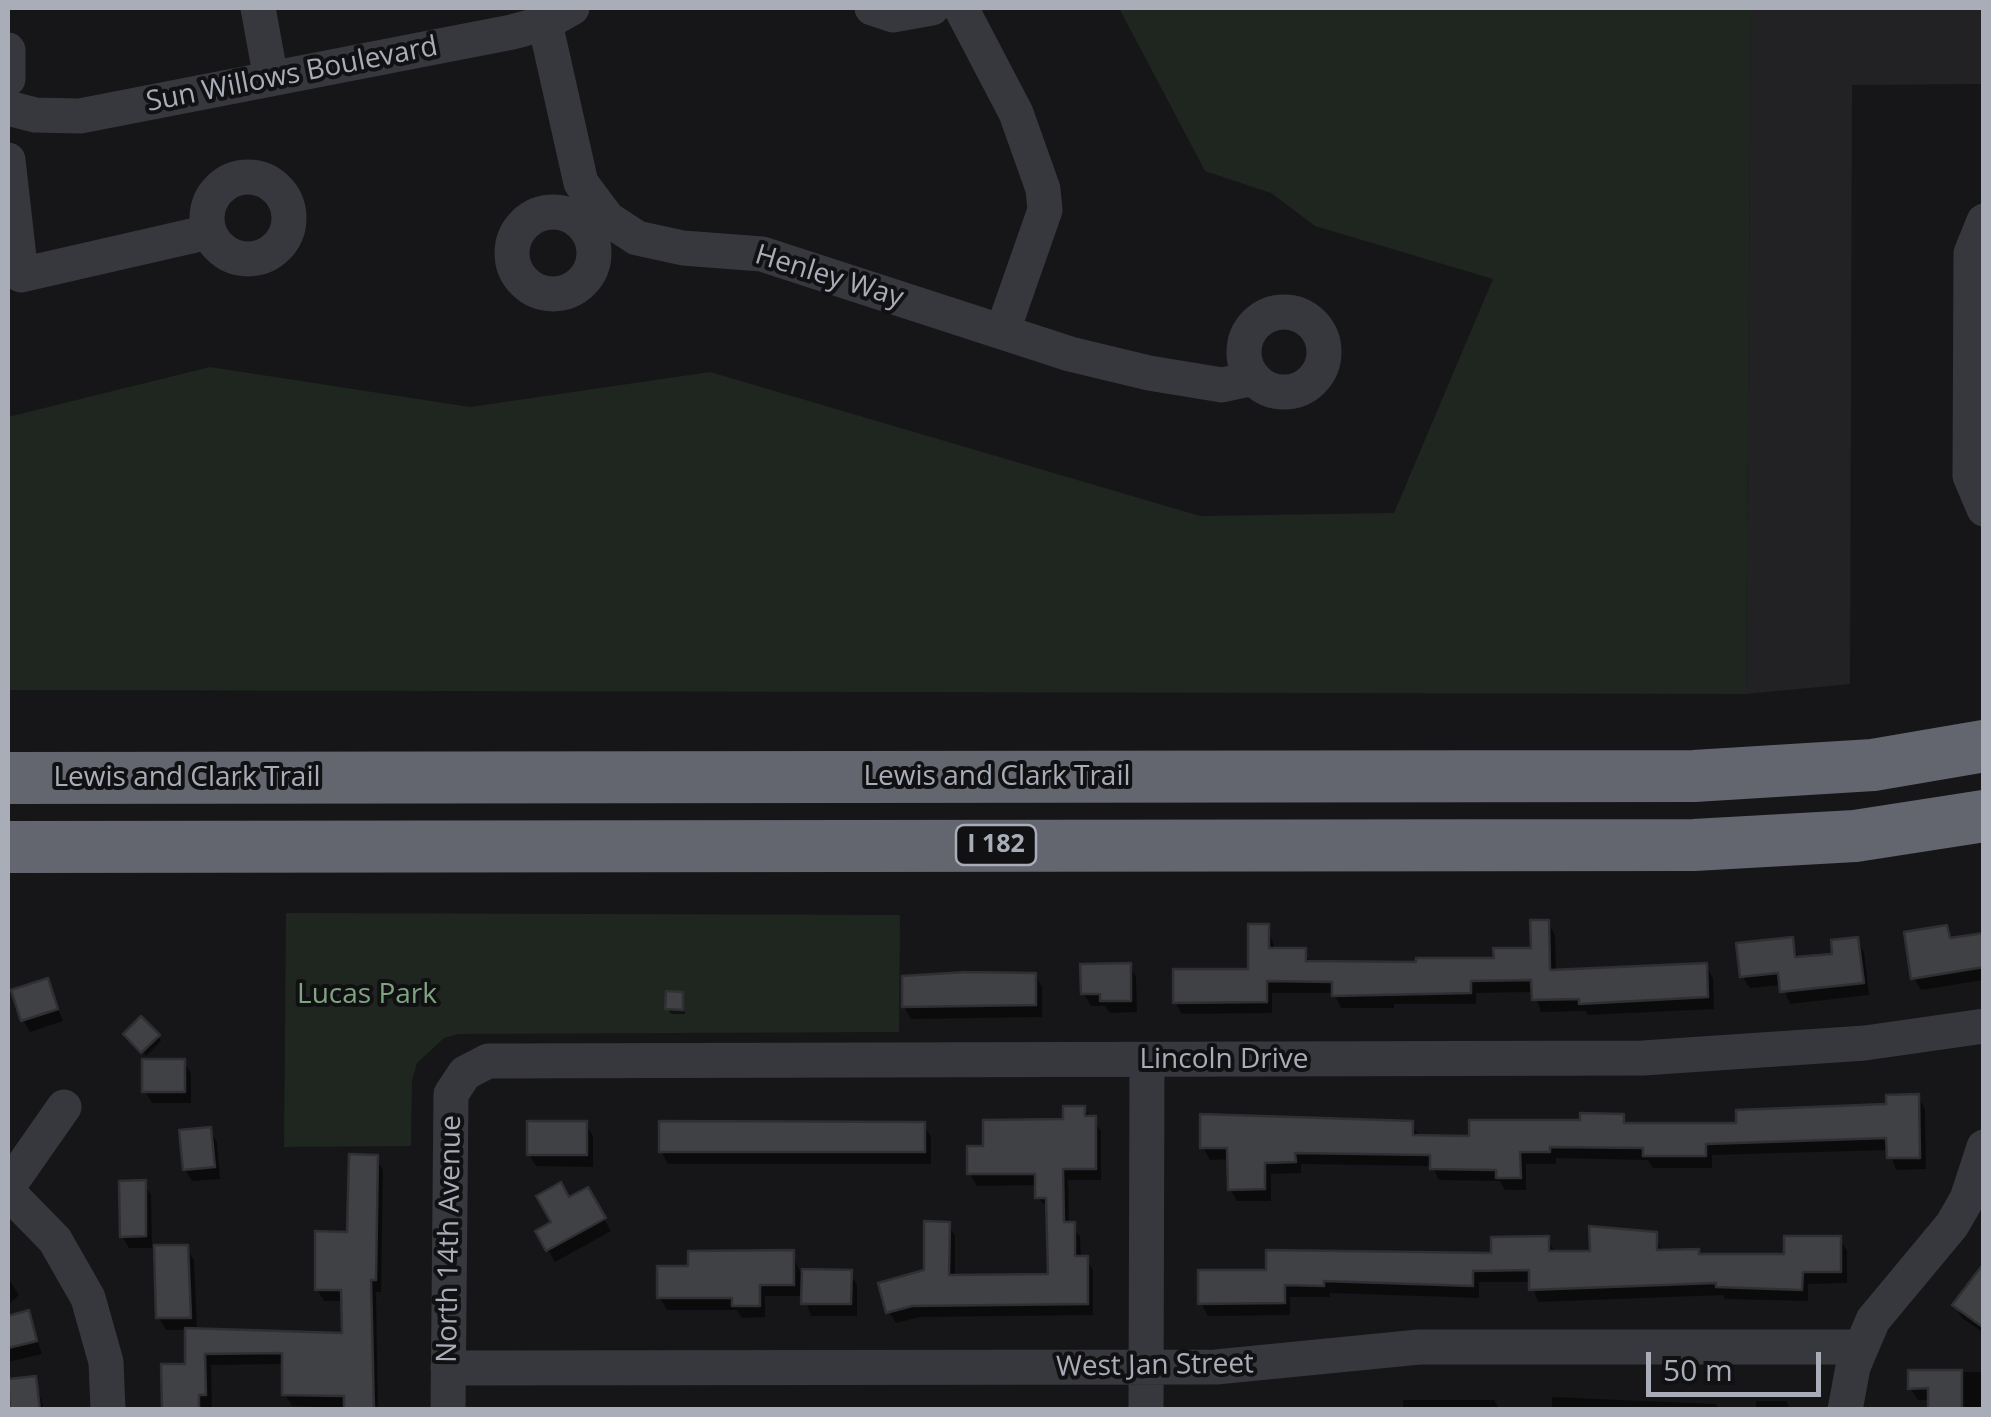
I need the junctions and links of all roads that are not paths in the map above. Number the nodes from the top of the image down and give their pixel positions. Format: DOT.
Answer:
graph roads {
  1 [pos="258,8"];
  2 [pos="872,8"];
  3 [pos="932,8"];
  4 [pos="961,8"];
  5 [pos="559,15"];
  6 [pos="8,50"];
  7 [pos="8,79"];
  8 [pos="271,79"];
  9 [pos="8,108"];
  10 [pos="8,160"];
  11 [pos="1984,222"];
  12 [pos="209,232"];
  13 [pos="1003,330"];
  14 [pos="1254,378"];
  15 [pos="1984,509"];
  16 [pos="1971,747"];
  17 [pos="8,778"];
  18 [pos="1984,816"];
  19 [pos="8,846"];
  20 [pos="1982,1032"];
  21 [pos="1146,1060"];
  22 [pos="465,1073"];
  23 [pos="64,1107"];
  24 [pos="1984,1147"];
  25 [pos="8,1190"];
  26 [pos="1860,1346"];
  27 [pos="1146,1367"];
  28 [pos="448,1368"];
  29 [pos="108,1410"];
  30 [pos="448,1410"];
  31 [pos="1146,1410"];
  32 [pos="1845,1410"];
  1 -- 8 [label="street"];
  2 -- 3 [label="street"];
  4 -- 13 [label="street"];
  5 -- 8 [label="street, Sun Willows Boulevard"];
  5 -- 13 [label="street, Henley Way"];
  6 -- 7 [label="street"];
  8 -- 9 [label="street, Sun Willows Boulevard"];
  10 -- 12 [label="street"];
  11 -- 15 [label="street"];
  13 -- 14 [label="street, Henley Way"];
  16 -- 17 [label="highway, Lewis and Clark Trail"];
  18 -- 19 [label="highway, I 182"];
  20 -- 21 [label="street, Lincoln Drive"];
  21 -- 22 [label="street, Lincoln Drive"];
  21 -- 27 [label="street"];
  22 -- 28 [label="street, North 14th Avenue"];
  23 -- 25 [label="street"];
  24 -- 26 [label="street"];
  25 -- 29 [label="street"];
  26 -- 27 [label="street, West Jan Street"];
  26 -- 32 [label="street"];
  27 -- 28 [label="street, West Jan Street"];
  27 -- 31 [label="street"];
  28 -- 30 [label="street, North 14th Avenue"];
}
